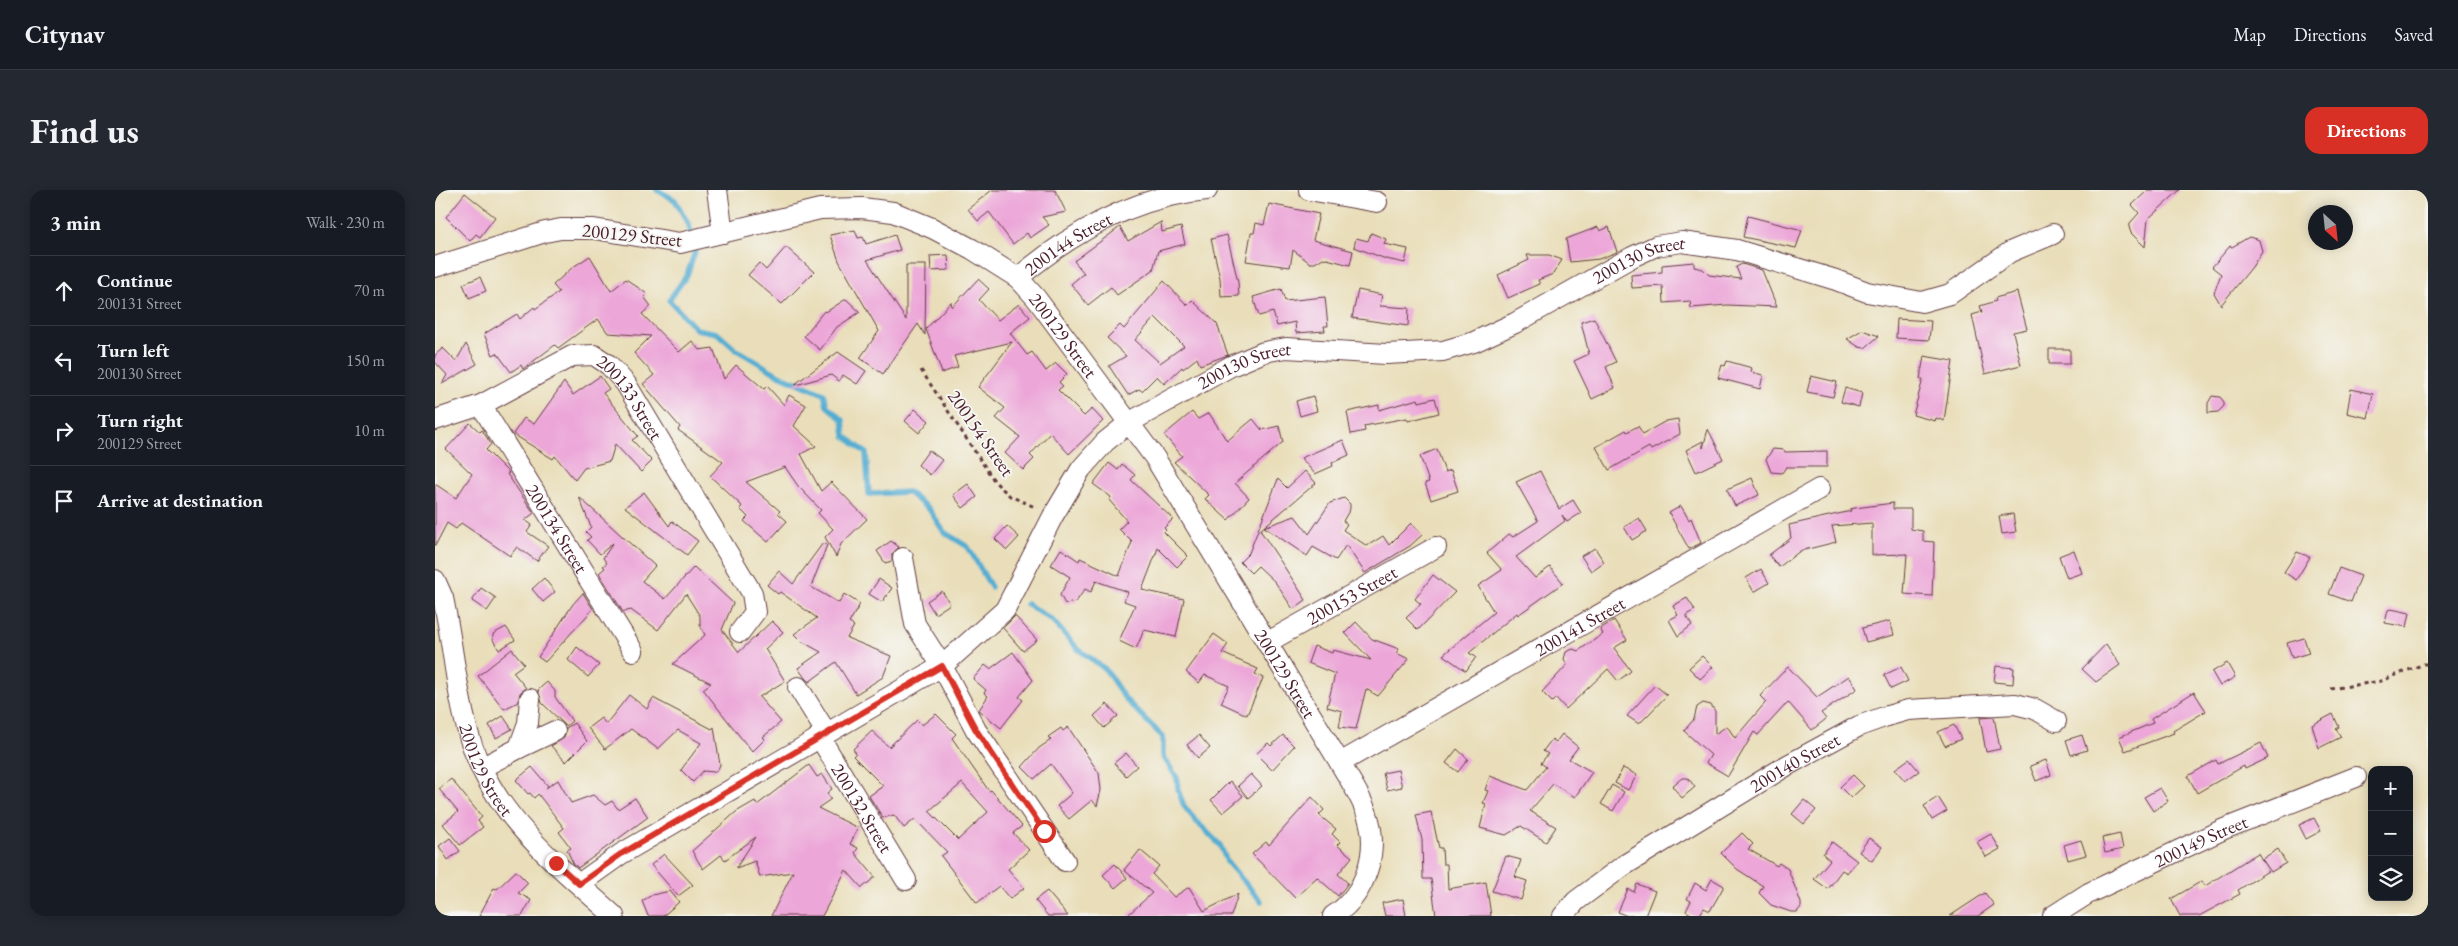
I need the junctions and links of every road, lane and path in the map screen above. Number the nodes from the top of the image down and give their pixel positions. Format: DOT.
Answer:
graph roads {
  1 [pos="717,190"];
  2 [pos="1207,190"];
  3 [pos="1309,190"];
  4 [pos="1377,202"];
  5 [pos="2053,234"];
  6 [pos="716,235"];
  7 [pos="436,265"];
  8 [pos="1018,278"];
  9 [pos="921,370"];
  10 [pos="481,405"];
  11 [pos="435,420"];
  12 [pos="1130,422"];
  13 [pos="1819,489"];
  14 [pos="1053,516"];
  15 [pos="1436,547"];
  16 [pos="903,558"];
  17 [pos="435,580"];
  18 [pos="442,632"];
  19 [pos="741,632"];
  20 [pos="1267,642"];
  21 [pos="633,651"];
  22 [pos="2428,664"];
  23 [pos="942,666"];
  24 [pos="798,687"];
  25 [pos="2331,689"];
  26 [pos="530,699"];
  27 [pos="2056,721"];
  28 [pos="555,731"];
  29 [pos="822,734"];
  30 [pos="519,748"];
  31 [pos="1340,763"];
  32 [pos="481,768"];
  33 [pos="2356,778"];
  34 [pos="1065,861"];
  35 [pos="906,880"];
  36 [pos="579,884"];
  37 [pos="1337,915"];
  38 [pos="614,916"];
  39 [pos="1563,916"];
  40 [pos="2053,916"];
  1 -- 6 [label="street"];
  2 -- 8 [label="street, 200144 Street"];
  3 -- 4 [label="street"];
  5 -- 12 [label="street, 200130 Street"];
  6 -- 7 [label="street, 200129 Street"];
  6 -- 8 [label="street, 200129 Street"];
  8 -- 12 [label="street, 200129 Street"];
  9 -- 14 [label="path, 200154 Street"];
  10 -- 11 [label="street, 200133 Street"];
  10 -- 19 [label="street, 200133 Street"];
  10 -- 21 [label="street, 200134 Street"];
  12 -- 14 [label="street, 200130 Street"];
  12 -- 20 [label="street, 200129 Street"];
  13 -- 31 [label="street, 200141 Street"];
  14 -- 23 [label="street, 200130 Street"];
  15 -- 20 [label="street, 200153 Street"];
  16 -- 23 [label="street"];
  17 -- 18 [label="street, 200129 Street"];
  18 -- 32 [label="street, 200129 Street"];
  20 -- 31 [label="street, 200129 Street"];
  22 -- 25 [label="path"];
  23 -- 29 [label="street, 200130 Street"];
  23 -- 34 [label="street"];
  24 -- 29 [label="street, 200132 Street"];
  26 -- 30 [label="street"];
  27 -- 39 [label="street, 200140 Street"];
  28 -- 30 [label="street"];
  29 -- 35 [label="street, 200132 Street"];
  29 -- 36 [label="street, 200130 Street"];
  30 -- 32 [label="street"];
  31 -- 37 [label="street, 200129 Street"];
  32 -- 36 [label="street, 200129 Street"];
  33 -- 40 [label="street, 200149 Street"];
  36 -- 38 [label="street, 200129 Street"];
}
